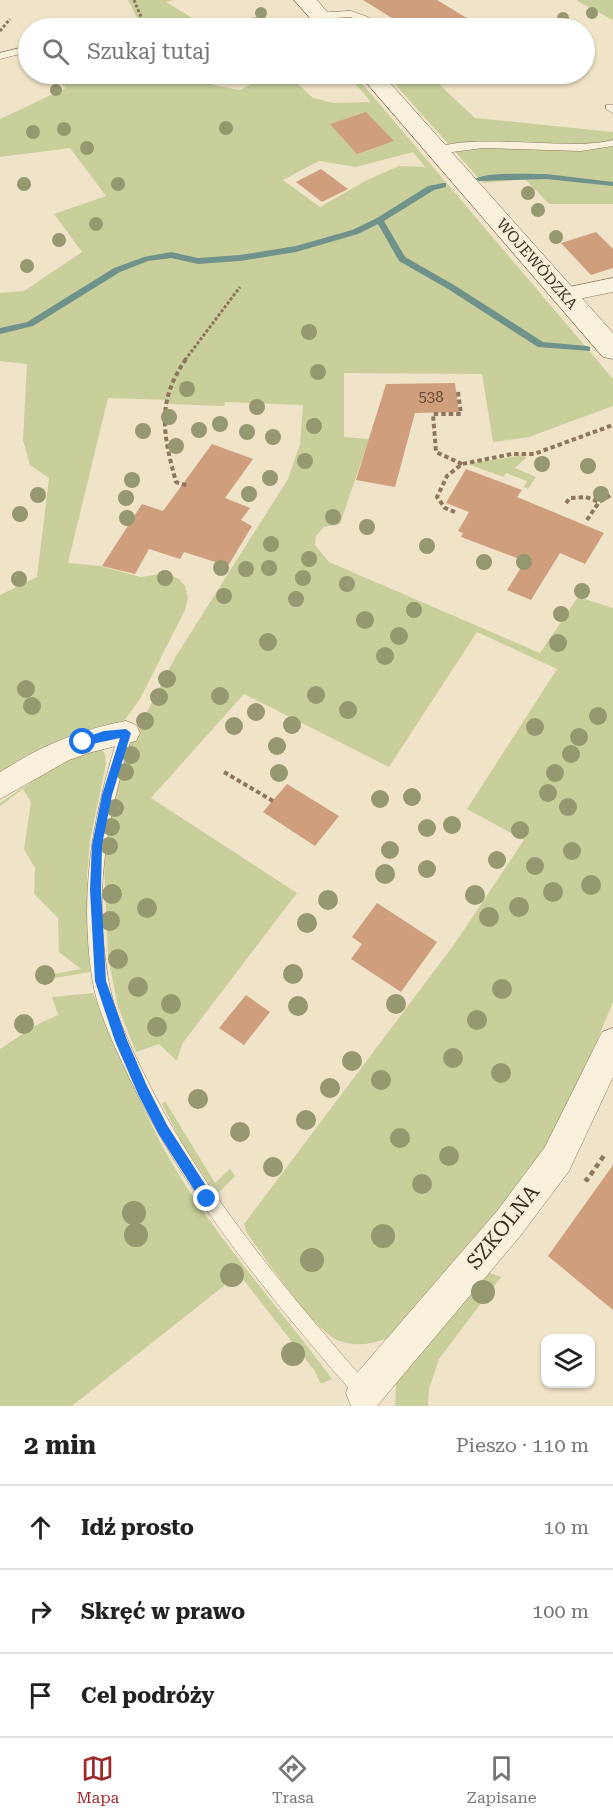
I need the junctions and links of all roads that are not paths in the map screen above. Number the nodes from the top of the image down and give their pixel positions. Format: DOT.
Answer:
graph roads {
  1 [pos="318,15"];
  2 [pos="364,18"];
  3 [pos="18,52"];
  4 [pos="0,57"];
  5 [pos="379,84"];
  6 [pos="613,143"];
  7 [pos="437,151"];
  8 [pos="613,285"];
  9 [pos="563,295"];
  10 [pos="613,350"];
  11 [pos="126,733"];
  12 [pos="0,787"];
  13 [pos="613,1043"];
  14 [pos="368,1400"];
  1 -- 2 [label="lane"];
  3 -- 4 [label="lane"];
  5 -- 7 [label="main road, WOJEWÓDZKA"];
  6 -- 7 [label="lane"];
  7 -- 9 [label="main road, WOJEWÓDZKA"];
  8 -- 9 [label="street"];
  9 -- 10 [label="main road, WOJEWÓDZKA"];
  11 -- 12 [label="street"];
  11 -- 14 [label="lane"];
  13 -- 14 [label="street, SZKOLNA"];
}
